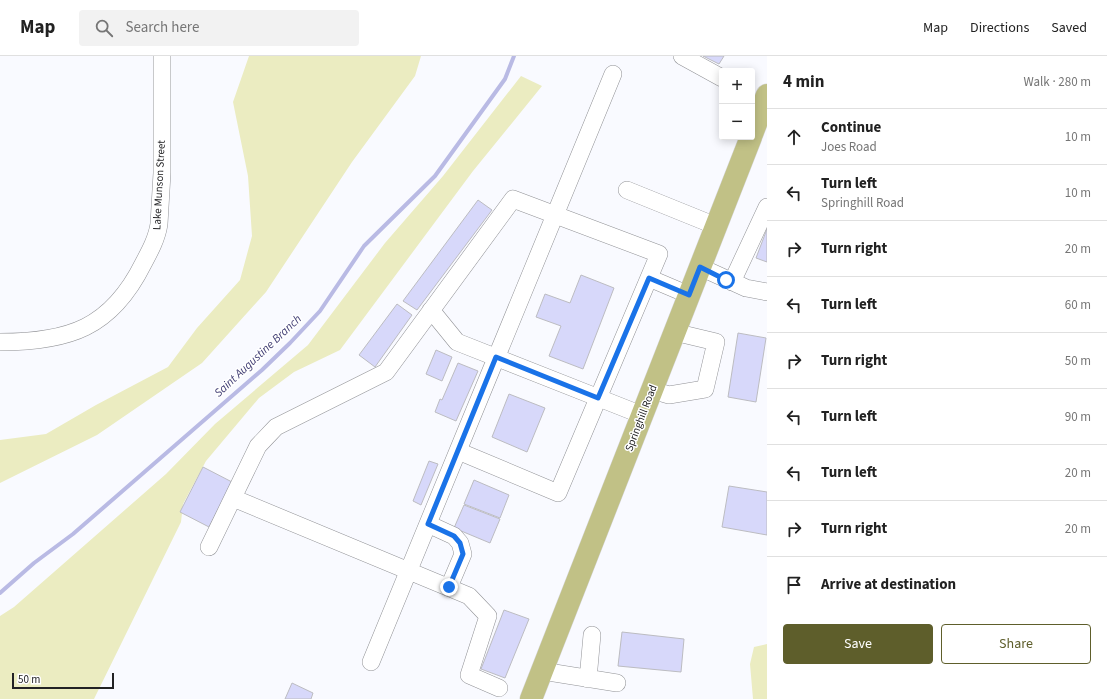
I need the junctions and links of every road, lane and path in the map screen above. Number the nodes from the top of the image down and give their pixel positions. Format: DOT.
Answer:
graph roads {
  1 [pos="162,56"];
  2 [pos="682,56"];
  3 [pos="612,74"];
  4 [pos="719,76"];
  5 [pos="762,102"];
  6 [pos="755,124"];
  7 [pos="750,140"];
  8 [pos="627,190"];
  9 [pos="767,207"];
  10 [pos="555,215"];
  11 [pos="716,226"];
  12 [pos="700,267"];
  13 [pos="649,278"];
  14 [pos="732,282"];
  15 [pos="767,292"];
  16 [pos="689,295"];
  17 [pos="431,310"];
  18 [pos="674,332"];
  19 [pos="0,342"];
  20 [pos="496,357"];
  21 [pos="652,390"];
  22 [pos="598,398"];
  23 [pos="642,415"];
  24 [pos="458,451"];
  25 [pos="232,498"];
  26 [pos="428,524"];
  27 [pos="209,547"];
  28 [pos="409,571"];
  29 [pos="449,587"];
  30 [pos="592,635"];
  31 [pos="371,662"];
  32 [pos="542,671"];
  33 [pos="588,679"];
  34 [pos="617,683"];
  35 [pos="499,688"];
  36 [pos="531,699"];
  1 -- 19 [label="street, Lake Munson Street"];
  2 -- 4 [label="street"];
  3 -- 10 [label="street"];
  5 -- 6 [label="main road"];
  7 -- 11 [label="main road, Springhill Road"];
  8 -- 11 [label="street"];
  9 -- 14 [label="street"];
  10 -- 13 [label="street"];
  10 -- 17 [label="street"];
  10 -- 20 [label="street"];
  11 -- 12 [label="main road, Springhill Road"];
  12 -- 14 [label="street"];
  12 -- 16 [label="main road, Springhill Road"];
  13 -- 16 [label="street"];
  13 -- 22 [label="street"];
  14 -- 15 [label="street"];
  16 -- 18 [label="main road, Springhill Road"];
  17 -- 20 [label="street"];
  17 -- 25 [label="street"];
  18 -- 21 [label="main road, Springhill Road"];
  18 -- 21 [label="street"];
  20 -- 22 [label="street"];
  20 -- 24 [label="street"];
  21 -- 23 [label="main road, Springhill Road"];
  22 -- 23 [label="street"];
  22 -- 24 [label="street"];
  23 -- 32 [label="main road, Springhill Road"];
  24 -- 26 [label="street"];
  25 -- 27 [label="street"];
  25 -- 28 [label="street"];
  26 -- 28 [label="street"];
  26 -- 29 [label="street"];
  28 -- 29 [label="street"];
  28 -- 31 [label="street"];
  29 -- 35 [label="street"];
  30 -- 33 [label="street"];
  32 -- 33 [label="street"];
  32 -- 36 [label="main road, Springhill Road"];
  33 -- 34 [label="street"];
}
